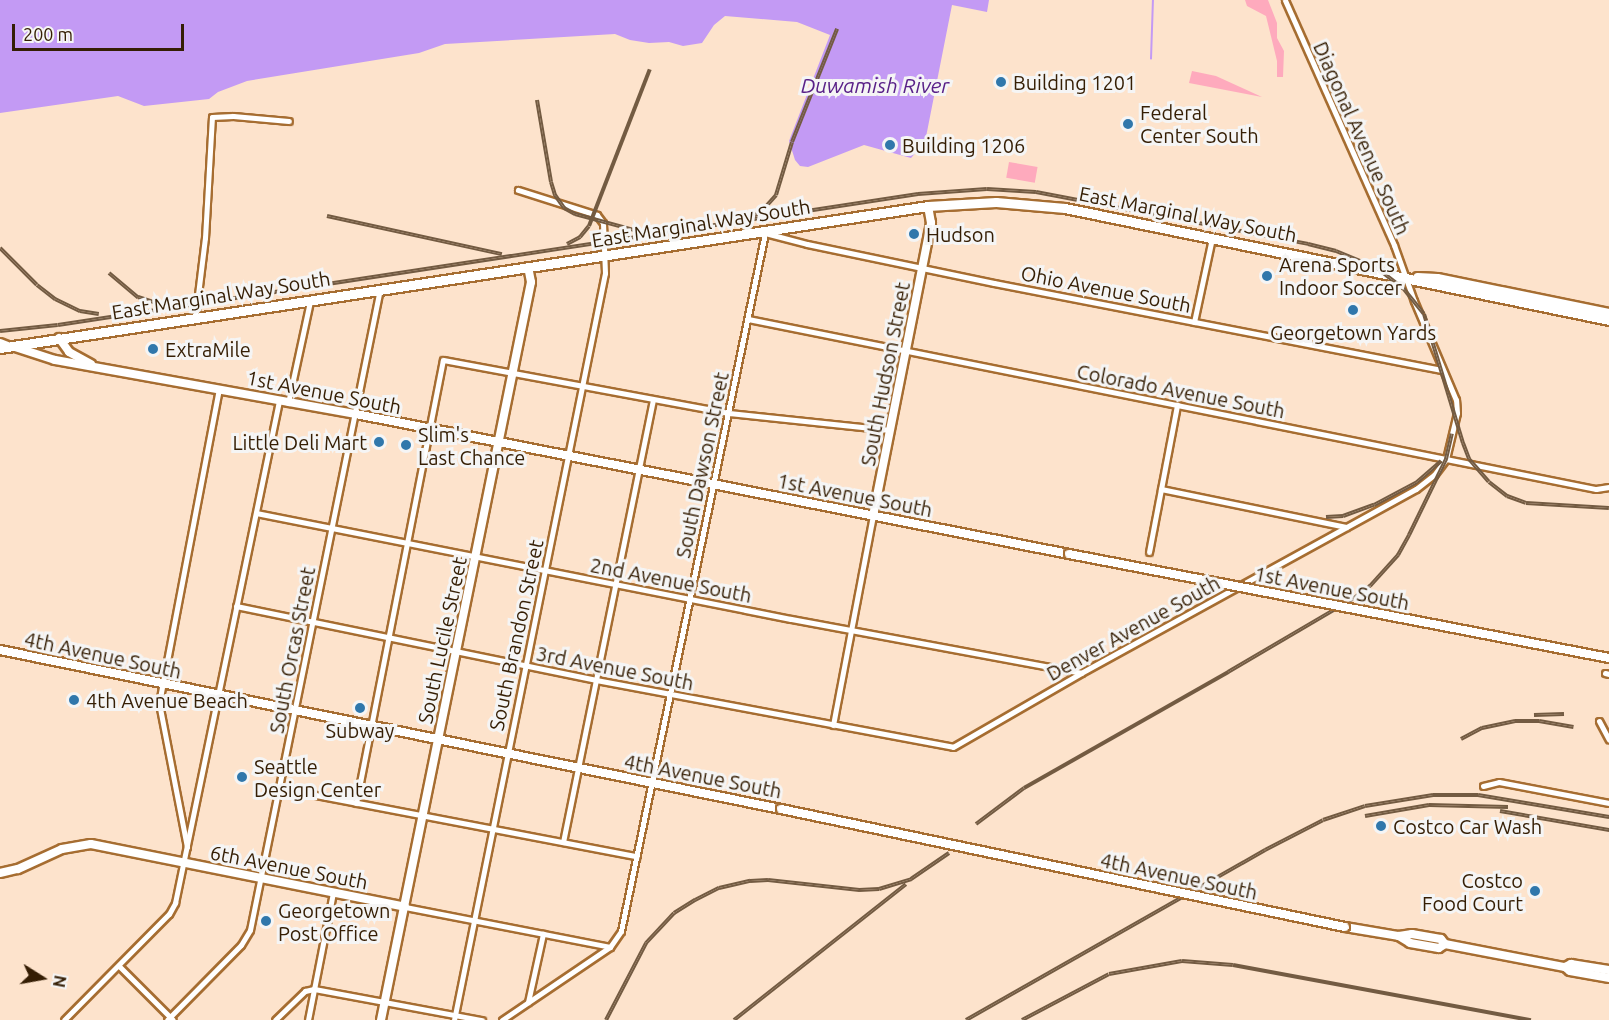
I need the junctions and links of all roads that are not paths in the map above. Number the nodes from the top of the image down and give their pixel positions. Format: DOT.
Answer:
graph roads {
  1 [pos="1285,0"];
  2 [pos="289,121"];
  3 [pos="518,190"];
  4 [pos="928,206"];
  5 [pos="765,233"];
  6 [pos="1212,237"];
  7 [pos="606,255"];
  8 [pos="528,267"];
  9 [pos="922,268"];
  10 [pos="1406,277"];
  11 [pos="380,289"];
  12 [pos="310,299"];
  13 [pos="1608,314"];
  14 [pos="195,319"];
  15 [pos="748,320"];
  16 [pos="1194,322"];
  17 [pos="59,338"];
  18 [pos="0,341"];
  19 [pos="15,347"];
  20 [pos="0,348"];
  21 [pos="906,352"];
  22 [pos="94,366"];
  23 [pos="1442,370"];
  24 [pos="512,374"];
  25 [pos="583,387"];
  26 [pos="219,389"];
  27 [pos="653,401"];
  28 [pos="284,402"];
  29 [pos="1177,405"];
  30 [pos="729,413"];
  31 [pos="356,414"];
  32 [pos="430,429"];
  33 [pos="890,430"];
  34 [pos="498,441"];
  35 [pos="569,455"];
  36 [pos="1446,459"];
  37 [pos="639,469"];
  38 [pos="712,483"];
  39 [pos="1609,487"];
  40 [pos="1161,489"];
  41 [pos="256,513"];
  42 [pos="873,516"];
  43 [pos="1346,527"];
  44 [pos="332,528"];
  45 [pos="408,543"];
  46 [pos="1149,552"];
  47 [pos="476,557"];
  48 [pos="545,570"];
  49 [pos="616,585"];
  50 [pos="688,599"];
  51 [pos="236,606"];
  52 [pos="312,622"];
  53 [pos="851,629"];
  54 [pos="389,638"];
  55 [pos="0,650"];
  56 [pos="456,652"];
  57 [pos="1609,658"];
  58 [pos="526,666"];
  59 [pos="1080,673"];
  60 [pos="596,680"];
  61 [pos="162,684"];
  62 [pos="669,694"];
  63 [pos="219,695"];
  64 [pos="295,710"];
  65 [pos="1599,721"];
  66 [pos="372,725"];
  67 [pos="833,725"];
  68 [pos="439,739"];
  69 [pos="1609,740"];
  70 [pos="953,747"];
  71 [pos="507,753"];
  72 [pos="578,768"];
  73 [pos="651,783"];
  74 [pos="1483,786"];
  75 [pos="279,788"];
  76 [pos="356,803"];
  77 [pos="1609,803"];
  78 [pos="422,816"];
  79 [pos="493,829"];
  80 [pos="563,842"];
  81 [pos="188,849"];
  82 [pos="637,856"];
  83 [pos="184,863"];
  84 [pos="0,873"];
  85 [pos="261,879"];
  86 [pos="333,893"];
  87 [pos="405,907"];
  88 [pos="474,921"];
  89 [pos="543,934"];
  90 [pos="610,947"];
  91 [pos="119,966"];
  92 [pos="1565,967"];
  93 [pos="1609,970"];
  94 [pos="1609,978"];
  95 [pos="314,989"];
  96 [pos="384,1002"];
  97 [pos="528,1002"];
  98 [pos="455,1018"];
  99 [pos="170,1019"];
  100 [pos="64,1020"];
  101 [pos="275,1020"];
  102 [pos="308,1020"];
  103 [pos="381,1020"];
  104 [pos="482,1020"];
  105 [pos="501,1020"];
  1 -- 10 [label="street, Diagonal Avenue South"];
  2 -- 14 [label="street"];
  3 -- 7 [label="street"];
  4 -- 5 [label="highway, East Marginal Way South"];
  4 -- 6 [label="highway, East Marginal Way South"];
  4 -- 9 [label="street, South Hudson Street"];
  5 -- 7 [label="highway, East Marginal Way South"];
  5 -- 9 [label="street, Ohio Avenue South"];
  5 -- 15 [label="street, South Dawson Street"];
  6 -- 10 [label="highway, East Marginal Way South"];
  6 -- 16 [label="street"];
  7 -- 8 [label="highway, East Marginal Way South"];
  7 -- 25 [label="street, South Brandon Street"];
  8 -- 11 [label="highway, East Marginal Way South"];
  8 -- 24 [label="street, South Lucile Street"];
  9 -- 16 [label="street, Ohio Avenue South"];
  9 -- 21 [label="street, South Hudson Street"];
  10 -- 13 [label="highway, East Marginal Way South"];
  10 -- 23 [label="street, Diagonal Avenue South"];
  11 -- 12 [label="highway, East Marginal Way South"];
  11 -- 31 [label="street, South Orcas Street"];
  12 -- 14 [label="highway, East Marginal Way South"];
  12 -- 28 [label="street"];
  14 -- 17 [label="highway, East Marginal Way South"];
  15 -- 21 [label="street, Colorado Avenue South"];
  15 -- 30 [label="street, South Dawson Street"];
  16 -- 23 [label="street, Ohio Avenue South"];
  17 -- 19 [label="highway, East Marginal Way South"];
  17 -- 22 [label="main road, 1st Avenue South"];
  18 -- 19 [label="street, 1st Avenue South"];
  19 -- 20 [label="highway, East Marginal Way South"];
  19 -- 22 [label="main road, 1st Avenue South"];
  21 -- 29 [label="street, Colorado Avenue South"];
  21 -- 33 [label="street, South Hudson Street"];
  22 -- 26 [label="main road, 1st Avenue South"];
  23 -- 36 [label="street, Diagonal Avenue South"];
  24 -- 25 [label="street"];
  24 -- 32 [label="street"];
  24 -- 34 [label="street, South Lucile Street"];
  25 -- 27 [label="street"];
  25 -- 35 [label="street, South Brandon Street"];
  26 -- 28 [label="main road, 1st Avenue South"];
  26 -- 61 [label="street"];
  27 -- 30 [label="street"];
  27 -- 37 [label="street"];
  28 -- 31 [label="main road, 1st Avenue South"];
  28 -- 41 [label="street"];
  29 -- 36 [label="street, Colorado Avenue South"];
  29 -- 40 [label="street"];
  30 -- 33 [label="street"];
  30 -- 38 [label="street, South Dawson Street"];
  31 -- 32 [label="main road, 1st Avenue South"];
  31 -- 44 [label="street, South Orcas Street"];
  32 -- 34 [label="main road, 1st Avenue South"];
  32 -- 45 [label="street"];
  33 -- 42 [label="street, South Hudson Street"];
  34 -- 35 [label="main road, 1st Avenue South"];
  34 -- 47 [label="street, South Lucile Street"];
  35 -- 37 [label="main road, 1st Avenue South"];
  35 -- 48 [label="street, South Brandon Street"];
  36 -- 39 [label="street, Colorado Avenue South"];
  36 -- 43 [label="street, Denver Avenue South"];
  37 -- 38 [label="main road, 1st Avenue South"];
  37 -- 49 [label="street"];
  38 -- 42 [label="main road, 1st Avenue South"];
  38 -- 50 [label="street, South Dawson Street"];
  40 -- 43 [label="street"];
  40 -- 46 [label="street"];
  41 -- 44 [label="street, 2nd Avenue South"];
  41 -- 51 [label="street"];
  42 -- 53 [label="street, South Hudson Street"];
  42 -- 57 [label="main road, 1st Avenue South, bridge"];
  43 -- 59 [label="street, Denver Avenue South"];
  44 -- 45 [label="street, 2nd Avenue South"];
  44 -- 52 [label="street, South Orcas Street"];
  45 -- 47 [label="street, 2nd Avenue South"];
  45 -- 54 [label="street"];
  47 -- 48 [label="street, 2nd Avenue South"];
  47 -- 56 [label="street, South Lucile Street"];
  48 -- 49 [label="street, 2nd Avenue South"];
  48 -- 58 [label="street, South Brandon Street"];
  49 -- 50 [label="street, 2nd Avenue South"];
  49 -- 60 [label="street"];
  50 -- 53 [label="street, 2nd Avenue South"];
  50 -- 62 [label="street, South Dawson Street"];
  51 -- 52 [label="street, 3rd Avenue South"];
  51 -- 63 [label="street"];
  52 -- 54 [label="street, 3rd Avenue South"];
  52 -- 64 [label="street, South Orcas Street"];
  53 -- 59 [label="street, 2nd Avenue South"];
  53 -- 67 [label="street, South Hudson Street"];
  54 -- 56 [label="street, 3rd Avenue South"];
  54 -- 66 [label="street"];
  55 -- 61 [label="main road, 4th Avenue South"];
  56 -- 58 [label="street, 3rd Avenue South"];
  56 -- 68 [label="street, South Lucile Street"];
  58 -- 60 [label="street, 3rd Avenue South"];
  58 -- 71 [label="street, South Brandon Street"];
  59 -- 70 [label="street, Denver Avenue South"];
  60 -- 62 [label="street, 3rd Avenue South"];
  60 -- 72 [label="street"];
  61 -- 63 [label="main road, 4th Avenue South"];
  61 -- 81 [label="street"];
  62 -- 67 [label="street, 3rd Avenue South"];
  62 -- 73 [label="street, South Dawson Street"];
  63 -- 64 [label="main road, 4th Avenue South"];
  63 -- 81 [label="street"];
  64 -- 66 [label="main road, 4th Avenue South"];
  64 -- 75 [label="street, South Orcas Street"];
  65 -- 69 [label="street"];
  66 -- 68 [label="main road, 4th Avenue South"];
  66 -- 76 [label="street"];
  67 -- 70 [label="street, 3rd Avenue South"];
  68 -- 71 [label="main road, 4th Avenue South"];
  68 -- 78 [label="street, South Lucile Street"];
  71 -- 72 [label="main road, 4th Avenue South"];
  71 -- 79 [label="street, South Brandon Street"];
  72 -- 73 [label="main road, 4th Avenue South"];
  72 -- 80 [label="street"];
  73 -- 82 [label="street, South Dawson Street"];
  73 -- 92 [label="main road, 4th Avenue South, bridge"];
  74 -- 77 [label="street"];
  75 -- 76 [label="street"];
  75 -- 85 [label="street, South Orcas Street"];
  76 -- 78 [label="street"];
  78 -- 79 [label="street"];
  78 -- 87 [label="street, South Lucile Street"];
  79 -- 80 [label="street"];
  79 -- 88 [label="street, South Brandon Street"];
  80 -- 82 [label="street"];
  81 -- 83 [label="street"];
  82 -- 90 [label="street, South Dawson Street"];
  83 -- 84 [label="street, 6th Avenue South"];
  83 -- 85 [label="street, 6th Avenue South"];
  83 -- 91 [label="street"];
  85 -- 86 [label="street, 6th Avenue South"];
  85 -- 99 [label="street, South Orcas Street"];
  86 -- 87 [label="street, 6th Avenue South"];
  86 -- 95 [label="street"];
  87 -- 88 [label="street, 6th Avenue South"];
  87 -- 96 [label="street, South Lucile Street"];
  88 -- 89 [label="street, 6th Avenue South"];
  88 -- 98 [label="street, South Brandon Street"];
  89 -- 90 [label="street, 6th Avenue South"];
  89 -- 97 [label="street"];
  90 -- 97 [label="street"];
  91 -- 99 [label="street"];
  91 -- 100 [label="street"];
  92 -- 93 [label="main road, 4th Avenue South"];
  92 -- 94 [label="main road, 4th Avenue South"];
  95 -- 96 [label="street"];
  95 -- 101 [label="street"];
  95 -- 102 [label="street"];
  96 -- 98 [label="street"];
  96 -- 103 [label="street, South Lucile Street"];
  97 -- 105 [label="street"];
  98 -- 104 [label="street"];
}
